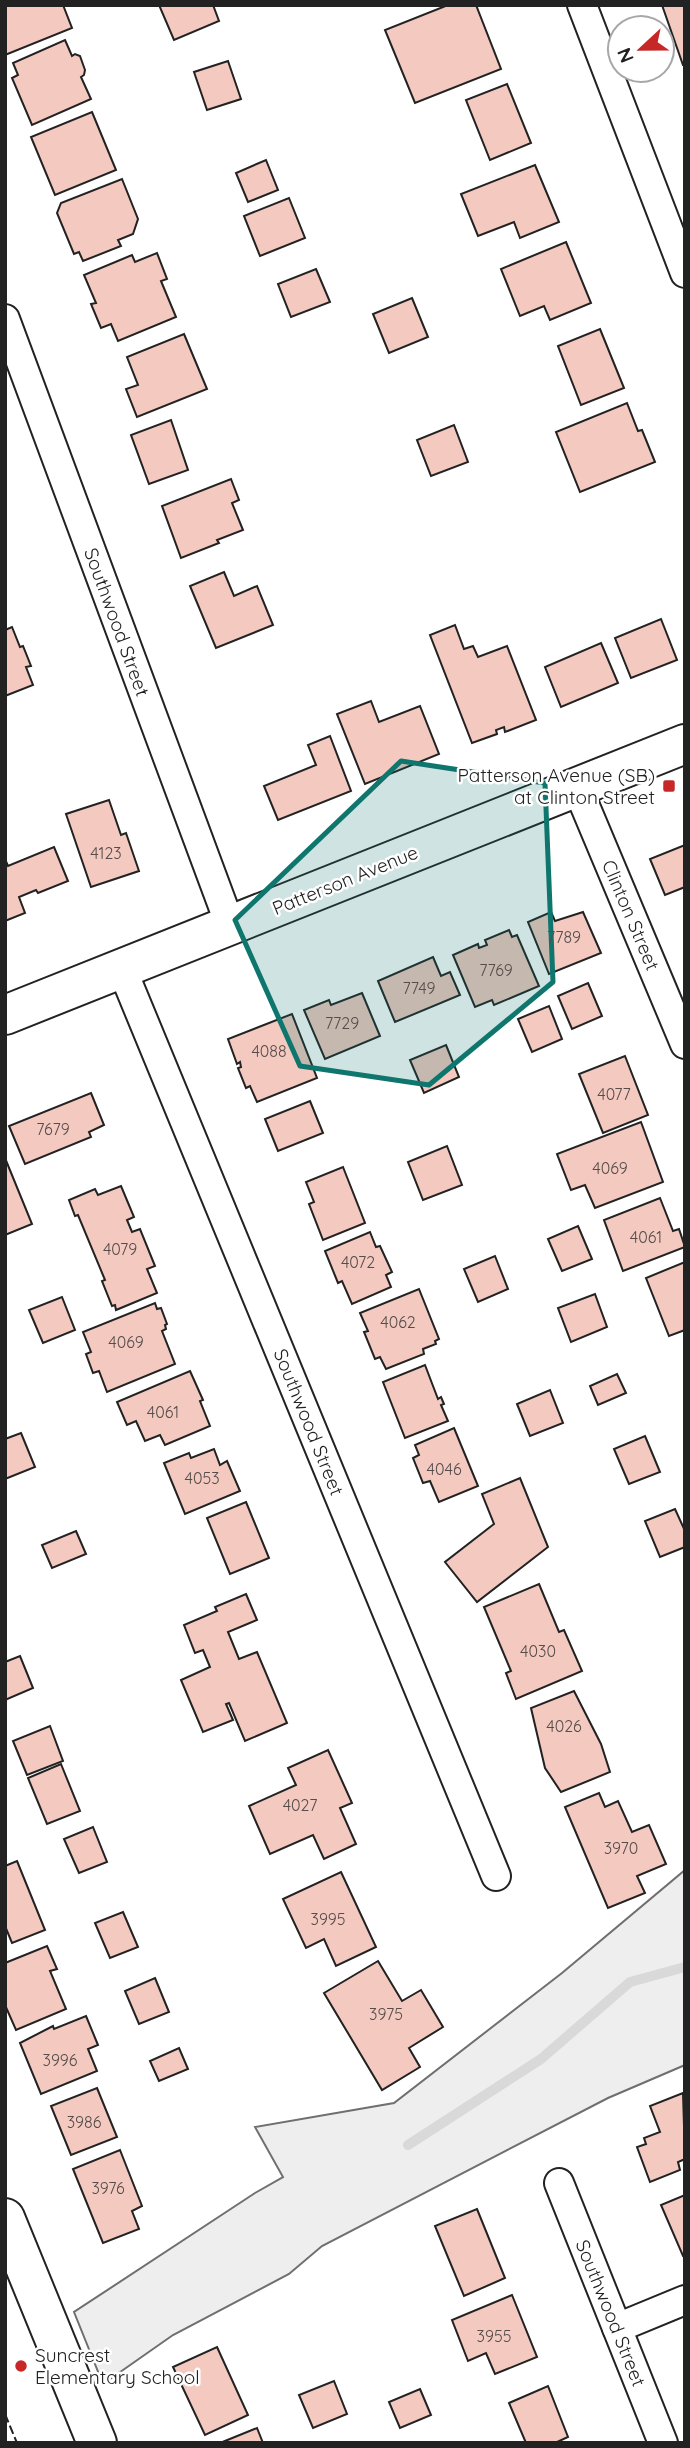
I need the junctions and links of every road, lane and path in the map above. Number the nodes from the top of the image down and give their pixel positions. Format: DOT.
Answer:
graph roads {
  1 [pos="582,5"];
  2 [pos="685,272"];
  3 [pos="5,319"];
  4 [pos="685,744"];
  5 [pos="577,787"];
  6 [pos="230,925"];
  7 [pos="122,969"];
  8 [pos="5,1015"];
  9 [pos="685,1044"];
  10 [pos="496,1876"];
  11 [pos="559,2183"];
  12 [pos="5,2218"];
  13 [pos="685,2300"];
  14 [pos="617,2328"];
  15 [pos="97,2443"];
  16 [pos="663,2443"];
  1 -- 2 [label="street"];
  3 -- 6 [label="street, Southwood Street"];
  4 -- 5 [label="street, Patterson Avenue"];
  5 -- 6 [label="street, Patterson Avenue"];
  5 -- 9 [label="street, Clinton Street"];
  6 -- 7 [label="street, Patterson Avenue"];
  7 -- 8 [label="street, Patterson Avenue"];
  7 -- 10 [label="street, Southwood Street"];
  11 -- 14 [label="street, Southwood Street"];
  12 -- 15 [label="street"];
  13 -- 14 [label="street"];
  14 -- 16 [label="street, Southwood Street"];
}
